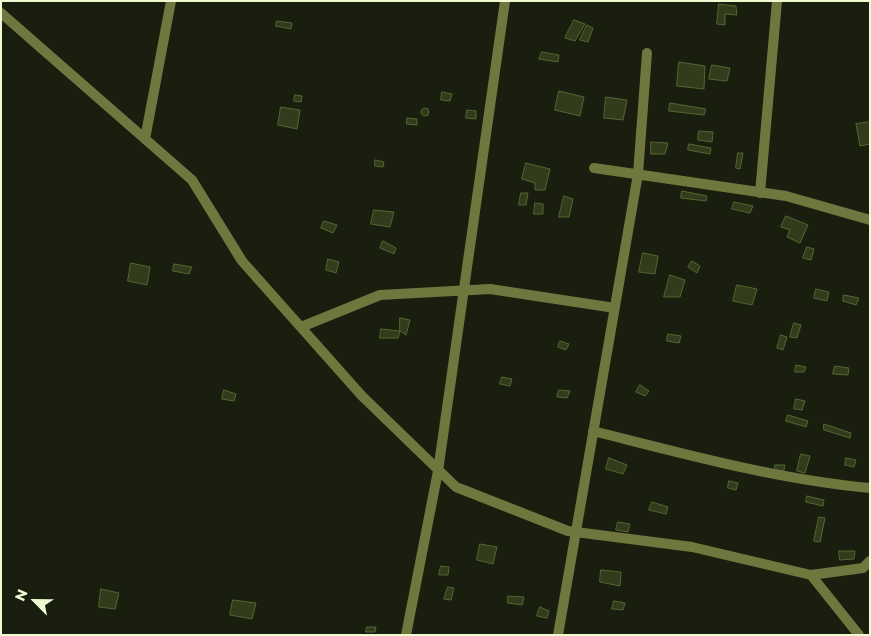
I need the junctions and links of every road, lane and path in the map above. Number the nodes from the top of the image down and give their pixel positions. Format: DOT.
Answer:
graph roads {
  1 [pos="171,1"];
  2 [pos="505,1"];
  3 [pos="777,1"];
  4 [pos="1,13"];
  5 [pos="647,53"];
  6 [pos="145,139"];
  7 [pos="594,168"];
  8 [pos="638,174"];
  9 [pos="760,192"];
  10 [pos="870,220"];
  11 [pos="462,290"];
  12 [pos="615,308"];
  13 [pos="301,328"];
  14 [pos="594,431"];
  15 [pos="438,471"];
  16 [pos="870,488"];
  17 [pos="576,532"];
  18 [pos="870,561"];
  19 [pos="811,575"];
  20 [pos="406,635"];
  21 [pos="558,635"];
  22 [pos="859,635"];
  1 -- 6 [label="street"];
  2 -- 11 [label="street"];
  3 -- 9 [label="street"];
  4 -- 6 [label="street"];
  5 -- 8 [label="street"];
  6 -- 13 [label="street"];
  7 -- 8 [label="street"];
  8 -- 9 [label="street"];
  8 -- 12 [label="street"];
  9 -- 10 [label="street"];
  11 -- 12 [label="street"];
  11 -- 13 [label="street"];
  11 -- 15 [label="street"];
  12 -- 14 [label="street"];
  13 -- 15 [label="street"];
  14 -- 16 [label="street"];
  14 -- 17 [label="street"];
  15 -- 17 [label="street"];
  15 -- 20 [label="street"];
  17 -- 19 [label="street"];
  17 -- 21 [label="street"];
  18 -- 19 [label="street"];
  19 -- 22 [label="street"];
}
